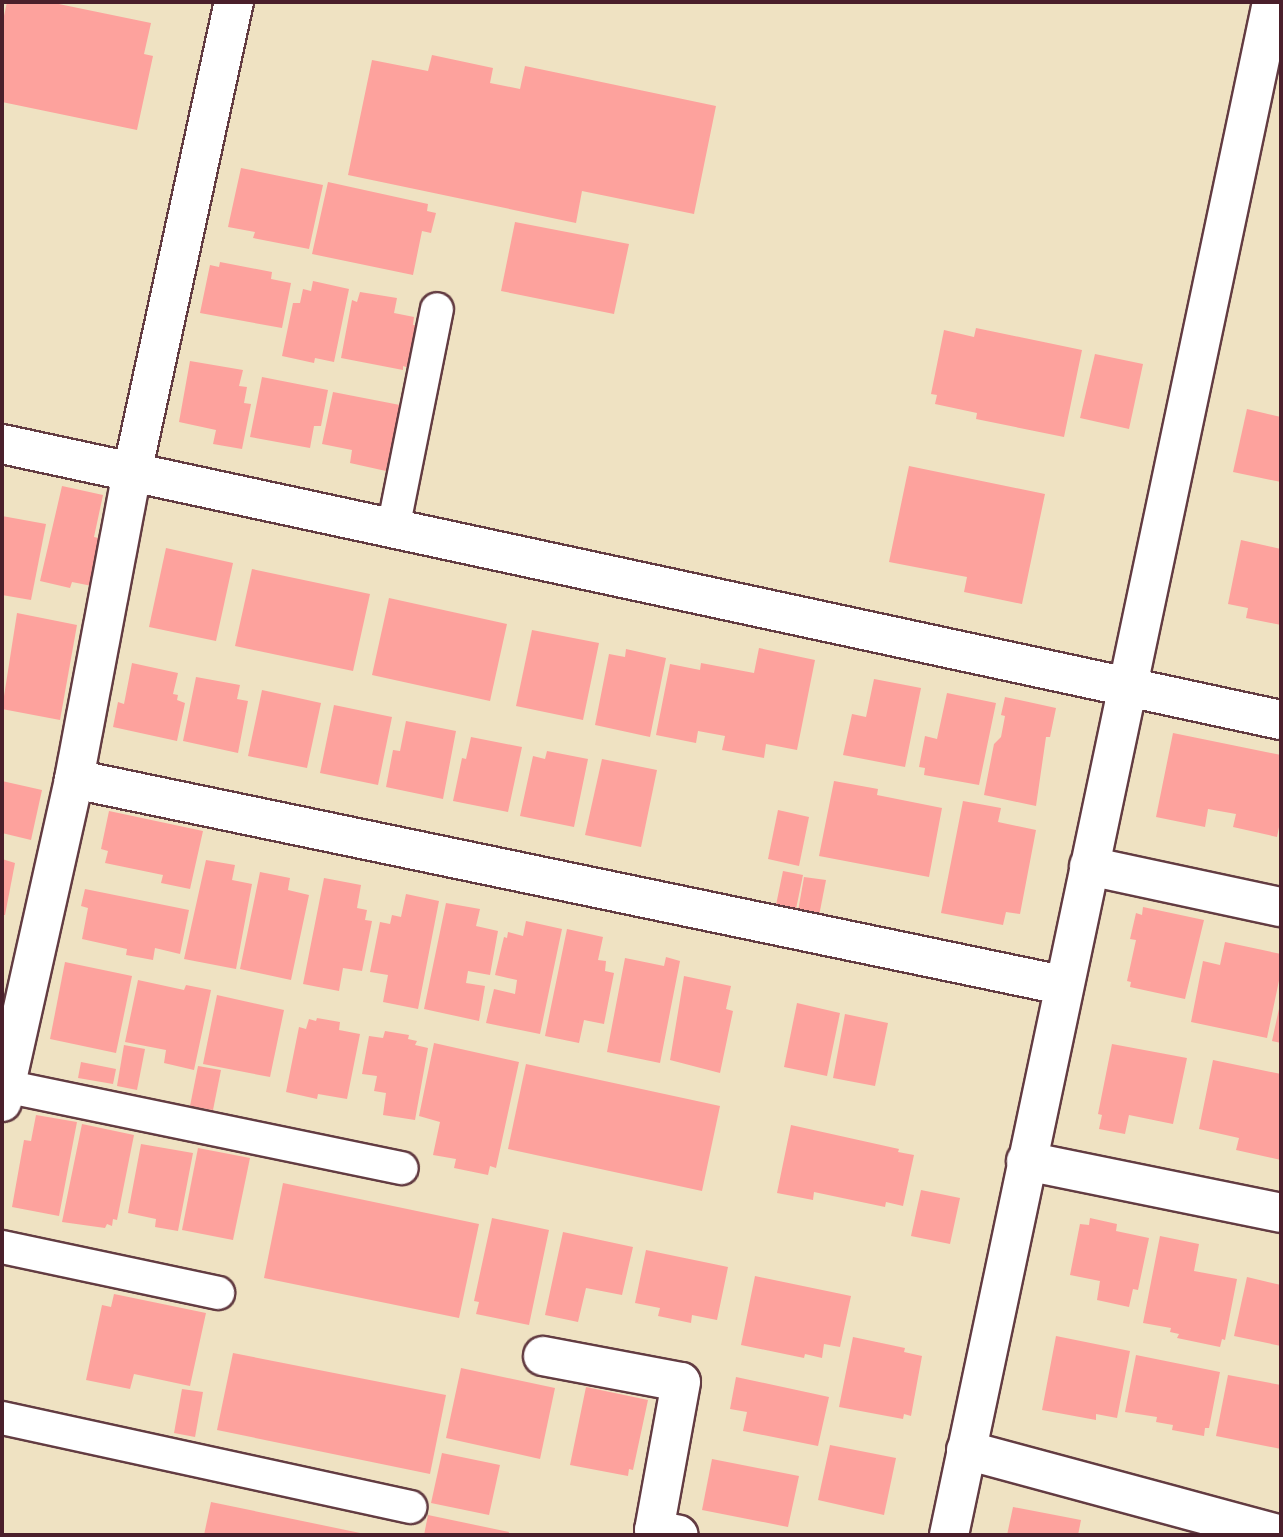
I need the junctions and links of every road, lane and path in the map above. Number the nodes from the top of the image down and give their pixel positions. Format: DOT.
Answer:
graph roads {
  1 [pos="234,2"];
  2 [pos="1272,2"];
  3 [pos="437,309"];
  4 [pos="2,444"];
  5 [pos="132,472"];
  6 [pos="393,529"];
  7 [pos="1127,689"];
  8 [pos="1281,720"];
  9 [pos="74,779"];
  10 [pos="1089,866"];
  11 [pos="1281,907"];
  12 [pos="1062,985"];
  13 [pos="3,1091"];
  14 [pos="1026,1161"];
  15 [pos="402,1168"];
  16 [pos="1281,1213"];
  17 [pos="2,1247"];
  18 [pos="218,1293"];
  19 [pos="543,1356"];
  20 [pos="2,1418"];
  21 [pos="967,1450"];
  22 [pos="410,1507"];
  23 [pos="662,1534"];
  24 [pos="948,1535"];
  25 [pos="1281,1535"];
  1 -- 5 [label="street"];
  2 -- 7 [label="street"];
  3 -- 6 [label="lane"];
  4 -- 5 [label="street"];
  5 -- 6 [label="street"];
  5 -- 9 [label="street"];
  6 -- 7 [label="street"];
  7 -- 8 [label="street"];
  7 -- 10 [label="street"];
  9 -- 12 [label="street"];
  9 -- 13 [label="street"];
  10 -- 11 [label="street"];
  10 -- 12 [label="street"];
  12 -- 14 [label="street"];
  13 -- 15 [label="lane"];
  14 -- 16 [label="street"];
  14 -- 21 [label="street"];
  17 -- 18 [label="lane"];
  19 -- 23 [label="street"];
  20 -- 22 [label="lane"];
  21 -- 24 [label="street"];
  21 -- 25 [label="street"];
}
